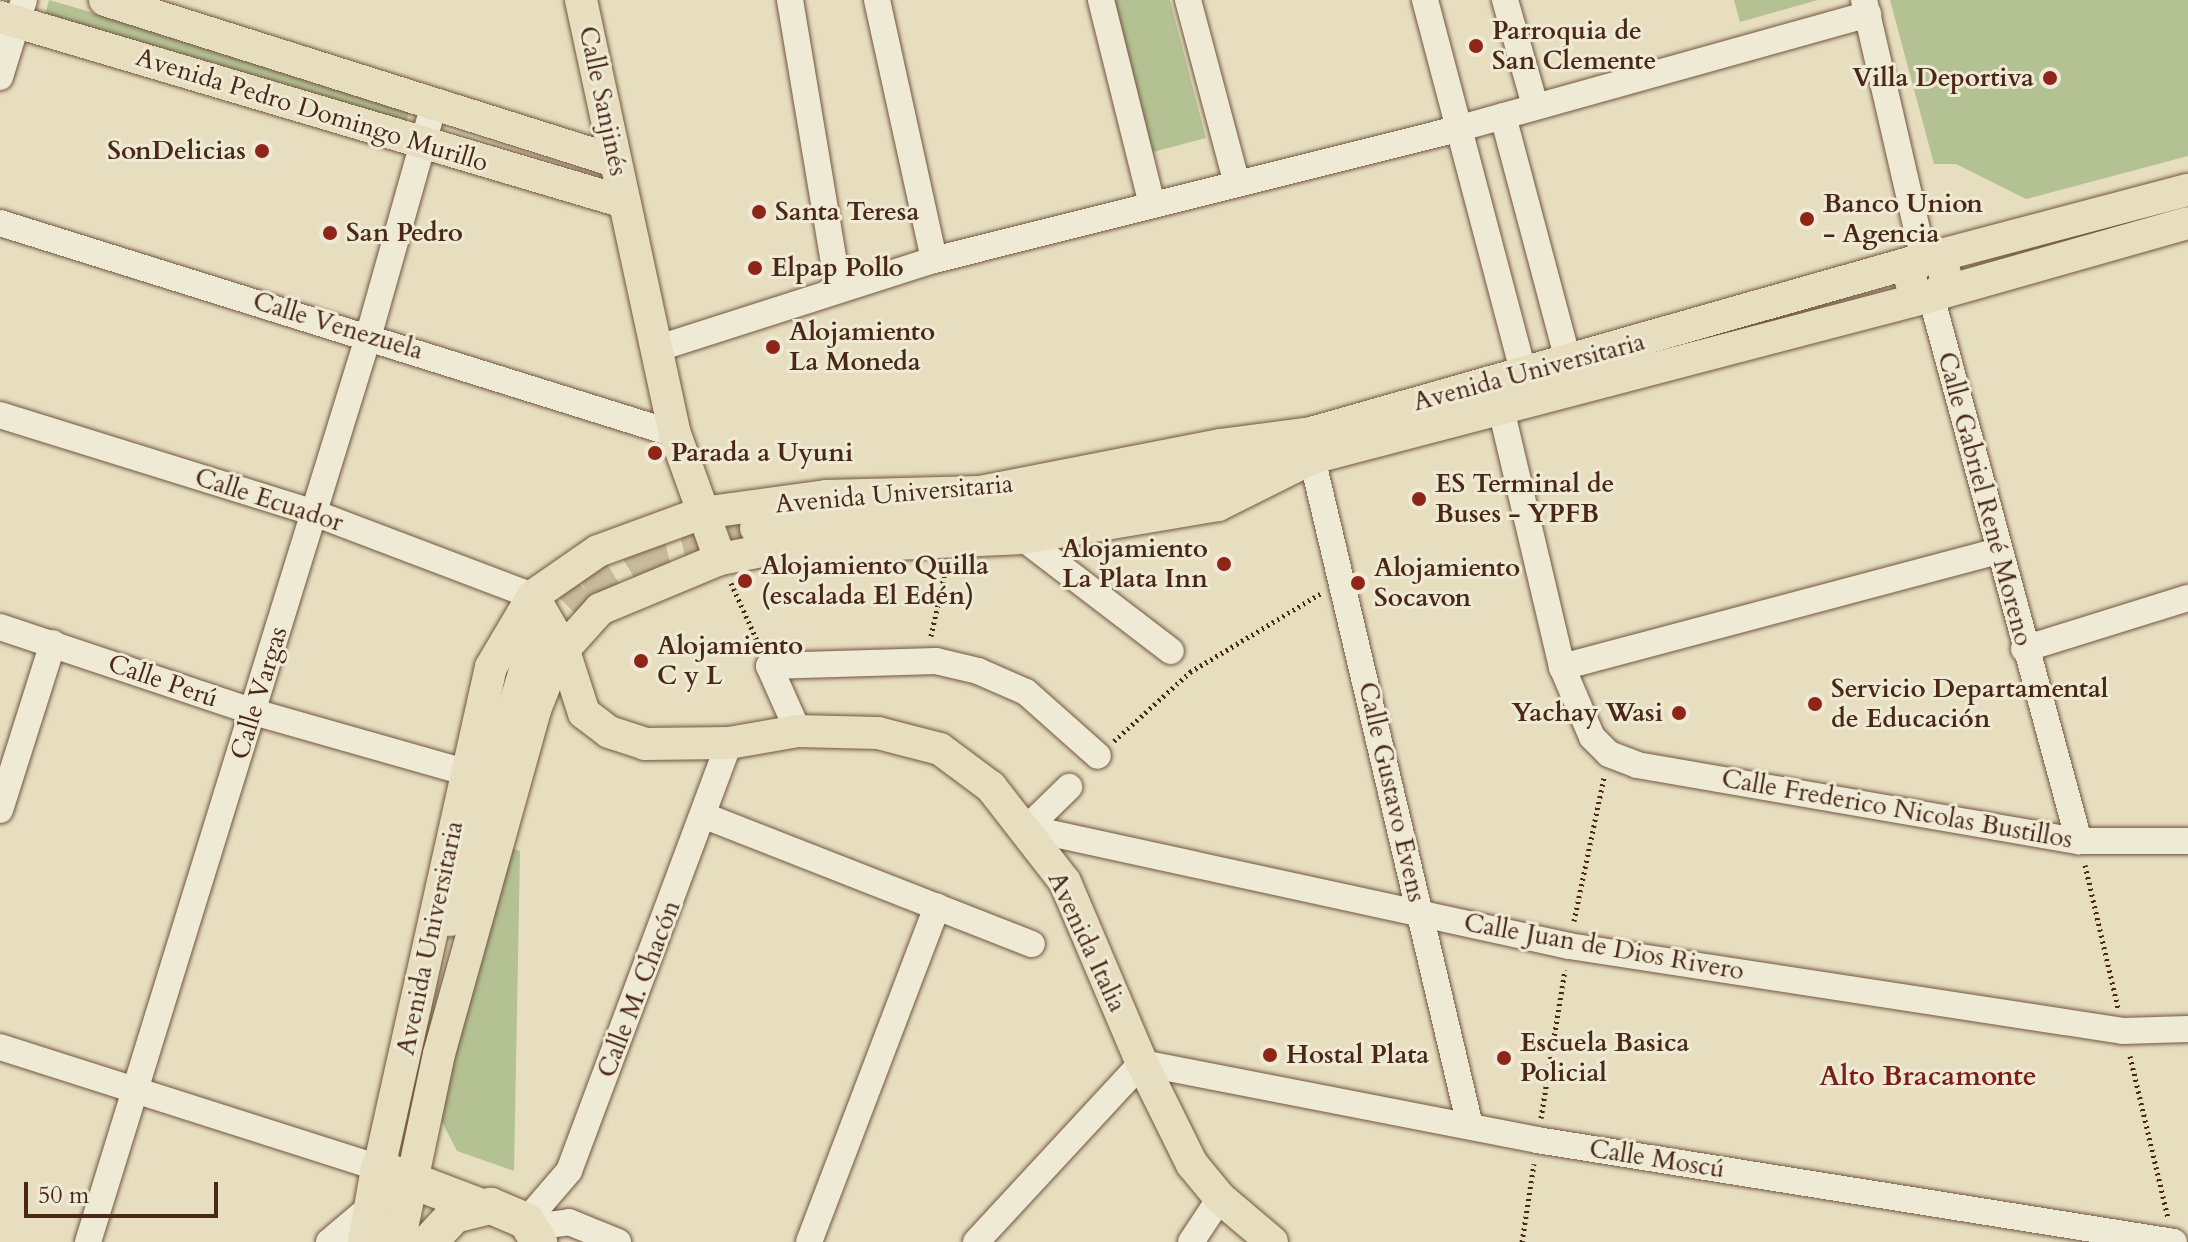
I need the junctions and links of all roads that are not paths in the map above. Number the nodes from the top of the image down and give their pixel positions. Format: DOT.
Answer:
graph roads {
  1 [pos="105,0"];
  2 [pos="581,0"];
  3 [pos="790,0"];
  4 [pos="877,0"];
  5 [pos="1101,0"];
  6 [pos="1188,0"];
  7 [pos="1425,0"];
  8 [pos="1505,0"];
  9 [pos="1866,7"];
  10 [pos="13,13"];
  11 [pos="0,77"];
  12 [pos="434,104"];
  13 [pos="1535,105"];
  14 [pos="1503,116"];
  15 [pos="1457,129"];
  16 [pos="423,142"];
  17 [pos="615,161"];
  18 [pos="2188,190"];
  19 [pos="1227,191"];
  20 [pos="624,202"];
  21 [pos="1166,207"];
  22 [pos="0,223"];
  23 [pos="2188,223"];
  24 [pos="1923,259"];
  25 [pos="934,260"];
  26 [pos="838,287"];
  27 [pos="1931,296"];
  28 [pos="369,334"];
  29 [pos="656,349"];
  30 [pos="1572,377"];
  31 [pos="1512,392"];
  32 [pos="0,415"];
  33 [pos="675,434"];
  34 [pos="1312,445"];
  35 [pos="314,513"];
  36 [pos="702,513"];
  37 [pos="756,528"];
  38 [pos="1023,538"];
  39 [pos="1998,551"];
  40 [pos="720,559"];
  41 [pos="533,596"];
  42 [pos="2188,598"];
  43 [pos="0,627"];
  44 [pos="53,643"];
  45 [pos="549,644"];
  46 [pos="2024,649"];
  47 [pos="1171,651"];
  48 [pos="1562,667"];
  49 [pos="535,710"];
  50 [pos="254,712"];
  51 [pos="584,713"];
  52 [pos="798,731"];
  53 [pos="729,743"];
  54 [pos="1098,756"];
  55 [pos="465,772"];
  56 [pos="1069,787"];
  57 [pos="0,810"];
  58 [pos="705,816"];
  59 [pos="1027,828"];
  60 [pos="2079,841"];
  61 [pos="2188,841"];
  62 [pos="465,883"];
  63 [pos="937,907"];
  64 [pos="1420,913"];
  65 [pos="1032,944"];
  66 [pos="417,1004"];
  67 [pos="2188,1029"];
  68 [pos="0,1047"];
  69 [pos="439,1054"];
  70 [pos="1142,1063"];
  71 [pos="137,1087"];
  72 [pos="1470,1126"];
  73 [pos="395,1174"];
  74 [pos="1220,1198"];
  75 [pos="373,1205"];
  76 [pos="481,1207"];
  77 [pos="532,1230"];
  78 [pos="410,1238"];
  79 [pos="88,1242"];
  80 [pos="329,1242"];
  81 [pos="366,1242"];
  82 [pos="618,1242"];
  83 [pos="809,1242"];
  84 [pos="976,1242"];
  85 [pos="1191,1242"];
  86 [pos="1272,1242"];
  87 [pos="2174,1242"];
  1 -- 12 [label="main road, Avenida Pedro Domingo Murillo"];
  2 -- 17 [label="main road, Calle Sanjinés"];
  3 -- 26 [label="street"];
  4 -- 25 [label="street"];
  5 -- 21 [label="street"];
  6 -- 19 [label="street"];
  7 -- 15 [label="street"];
  8 -- 13 [label="street"];
  9 -- 13 [label="street"];
  9 -- 24 [label="street"];
  10 -- 11 [label="street"];
  10 -- 16 [label="main road, Avenida Pedro Domingo Murillo"];
  12 -- 16 [label="street, Calle Vargas"];
  12 -- 17 [label="main road, Avenida Pedro Domingo Murillo"];
  13 -- 14 [label="street"];
  14 -- 15 [label="street"];
  14 -- 30 [label="street"];
  15 -- 19 [label="street"];
  15 -- 31 [label="street"];
  16 -- 20 [label="main road, Avenida Pedro Domingo Murillo"];
  16 -- 28 [label="street, Calle Vargas"];
  17 -- 20 [label="main road, Calle Sanjinés"];
  18 -- 24 [label="main road, Avenida Universitaria"];
  19 -- 21 [label="street"];
  20 -- 29 [label="main road, Calle Sanjinés"];
  21 -- 25 [label="street"];
  22 -- 28 [label="street, Calle Venezuela"];
  23 -- 27 [label="main road, Avenida Universitaria"];
  24 -- 27 [label="main road"];
  24 -- 30 [label="main road, Avenida Universitaria"];
  25 -- 26 [label="street"];
  26 -- 29 [label="street"];
  27 -- 30 [label="main road, Avenida Universitaria"];
  27 -- 39 [label="street, Calle Gabriel René Moreno"];
  28 -- 33 [label="street, Calle Venezuela"];
  28 -- 35 [label="street, Calle Vargas"];
  29 -- 33 [label="main road, Calle Sanjinés"];
  30 -- 31 [label="main road, Avenida Universitaria"];
  31 -- 34 [label="main road, Avenida Universitaria"];
  31 -- 48 [label="street"];
  32 -- 35 [label="street, Calle Ecuador"];
  33 -- 36 [label="main road, Calle Sanjinés"];
  34 -- 36 [label="main road, Avenida Universitaria"];
  34 -- 37 [label="main road"];
  34 -- 38 [label="main road, Avenida Universitaria"];
  34 -- 64 [label="street, Calle Gustavo Evens"];
  35 -- 41 [label="street, Calle Ecuador"];
  35 -- 50 [label="street, Calle Vargas"];
  36 -- 40 [label="main road, Calle Sanjinés"];
  36 -- 41 [label="main road, Avenida Universitaria"];
  38 -- 40 [label="main road, Avenida Universitaria"];
  38 -- 47 [label="street"];
  39 -- 46 [label="street, Calle Gabriel René Moreno"];
  39 -- 48 [label="street"];
  40 -- 45 [label="main road, Avenida Universitaria"];
  41 -- 45 [label="main road"];
  41 -- 55 [label="main road, Avenida Universitaria"];
  42 -- 46 [label="street"];
  43 -- 44 [label="street, Calle Perú"];
  44 -- 50 [label="street, Calle Perú"];
  44 -- 57 [label="street"];
  45 -- 49 [label="main road, Avenida Universitaria"];
  45 -- 51 [label="main road"];
  45 -- 62 [label="main road"];
  46 -- 60 [label="street, Calle Gabriel René Moreno"];
  48 -- 60 [label="street, Calle Frederico Nicolas Bustillos"];
  49 -- 51 [label="main road"];
  49 -- 69 [label="main road, Avenida Universitaria"];
  50 -- 55 [label="street, Calle Perú"];
  50 -- 71 [label="street, Calle Vargas"];
  51 -- 53 [label="main road, Avenida Italia"];
  52 -- 53 [label="main road, Avenida Italia"];
  52 -- 54 [label="street"];
  52 -- 59 [label="main road, Avenida Italia"];
  53 -- 58 [label="street, Calle M. Chacón"];
  55 -- 66 [label="main road, Avenida Universitaria"];
  56 -- 59 [label="street"];
  58 -- 63 [label="street"];
  58 -- 77 [label="street, Calle M. Chacón"];
  59 -- 64 [label="street, Calle Juan de Dios Rivero"];
  59 -- 70 [label="main road, Avenida Italia"];
  60 -- 61 [label="street, Calle Frederico Nicolas Bustillos"];
  62 -- 66 [label="main road"];
  62 -- 69 [label="main road"];
  63 -- 65 [label="street"];
  63 -- 83 [label="street"];
  64 -- 67 [label="street, Calle Juan de Dios Rivero"];
  64 -- 72 [label="street, Calle Gustavo Evens"];
  66 -- 73 [label="main road, Avenida Universitaria"];
  68 -- 71 [label="street"];
  69 -- 73 [label="main road, Avenida Universitaria"];
  70 -- 72 [label="street, Calle Moscú"];
  70 -- 74 [label="main road, Avenida Italia"];
  70 -- 84 [label="street"];
  71 -- 73 [label="street"];
  71 -- 79 [label="street, Calle Vargas"];
  72 -- 87 [label="street, Calle Moscú"];
  73 -- 75 [label="highway, Avenida Universitaria"];
  73 -- 76 [label="highway"];
  73 -- 78 [label="main road"];
  74 -- 85 [label="street"];
  74 -- 86 [label="main road, Avenida Italia"];
  75 -- 80 [label="street"];
  75 -- 81 [label="highway, Avenida Universitaria"];
  76 -- 77 [label="highway"];
  76 -- 78 [label="highway"];
  77 -- 82 [label="street"];
}
